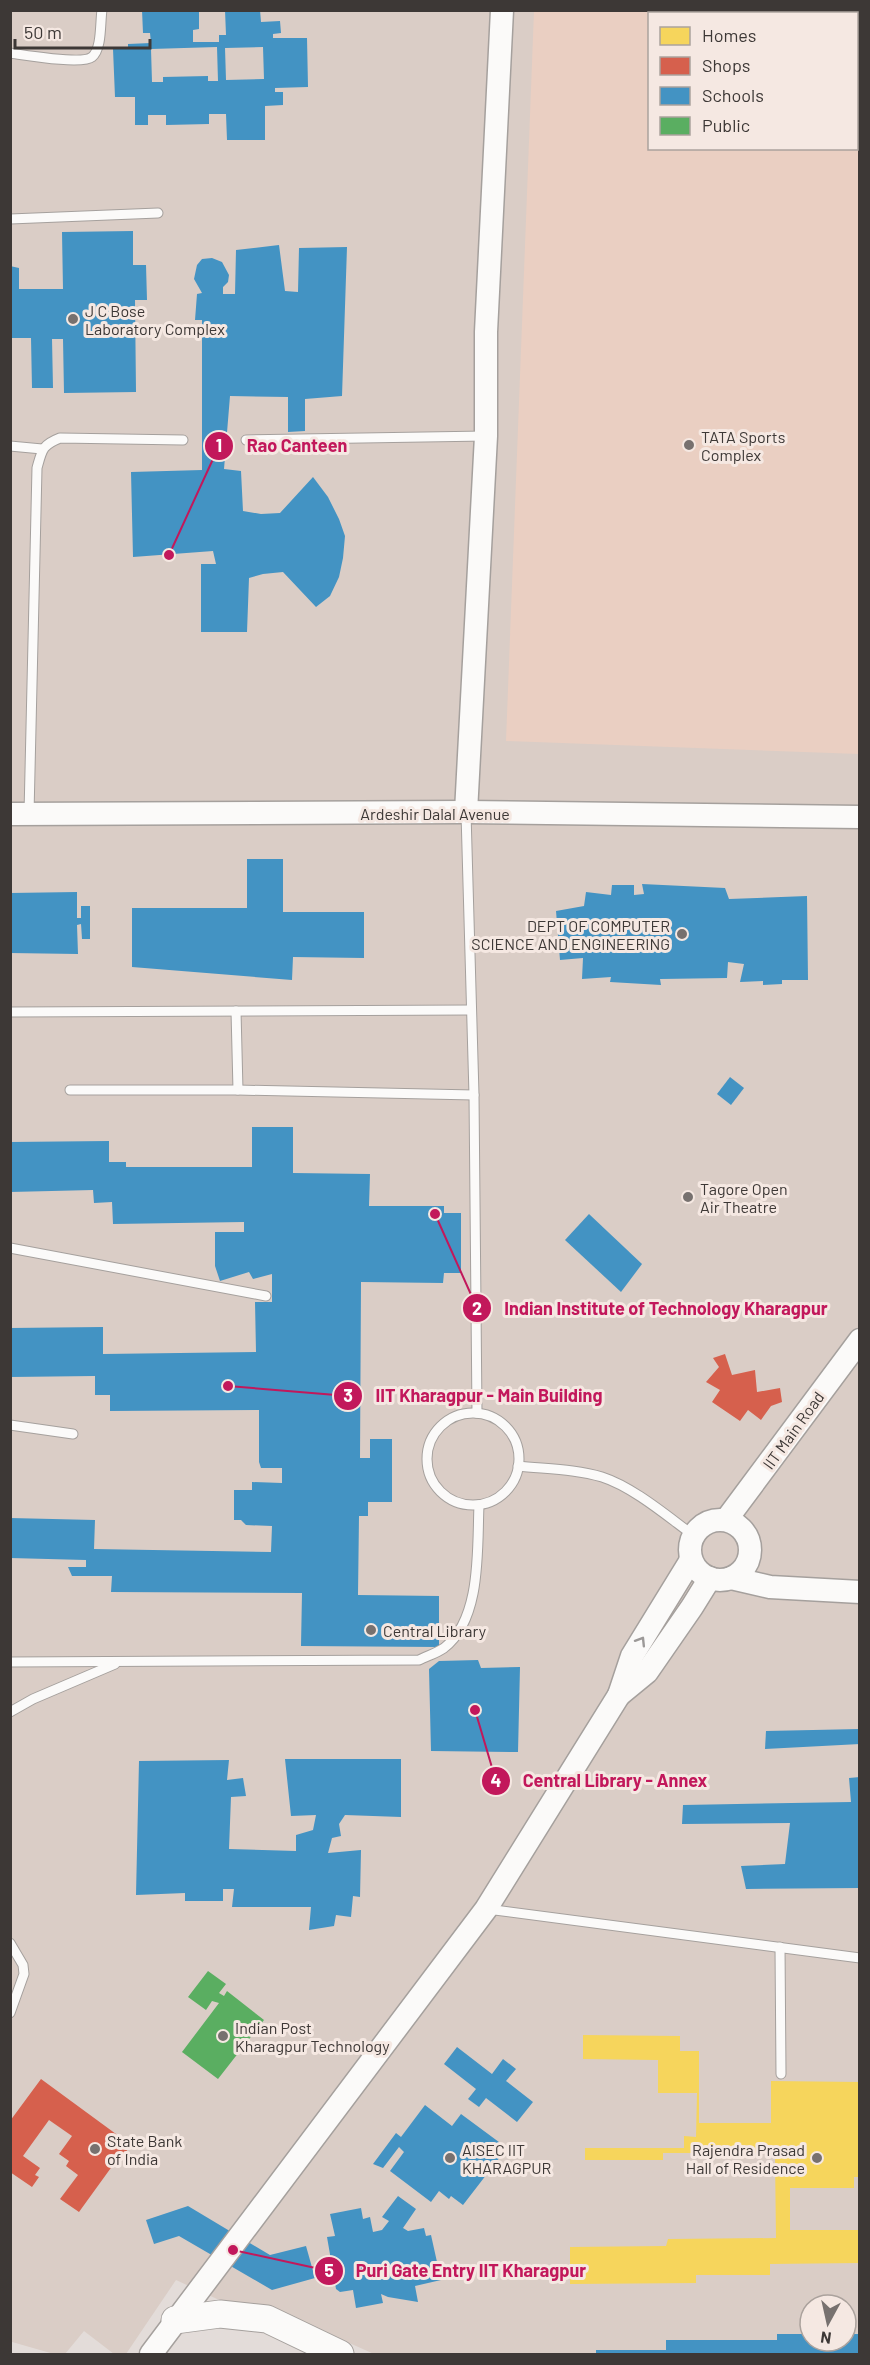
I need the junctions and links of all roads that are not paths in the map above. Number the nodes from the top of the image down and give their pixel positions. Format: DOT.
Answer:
graph roads {
  1 [pos="102,10"];
  2 [pos="502,10"];
  3 [pos="10,53"];
  4 [pos="158,213"];
  5 [pos="10,219"];
  6 [pos="486,436"];
  7 [pos="183,440"];
  8 [pos="246,440"];
  9 [pos="10,446"];
  10 [pos="42,449"];
  11 [pos="466,812"];
  12 [pos="20,814"];
  13 [pos="860,817"];
  14 [pos="470,1010"];
  15 [pos="236,1011"];
  16 [pos="10,1012"];
  17 [pos="70,1090"];
  18 [pos="238,1090"];
  19 [pos="474,1095"];
  20 [pos="10,1248"];
  21 [pos="266,1296"];
  22 [pos="860,1340"];
  23 [pos="477,1413"];
  24 [pos="10,1425"];
  25 [pos="73,1434"];
  26 [pos="518,1466"];
  27 [pos="479,1504"];
  28 [pos="726,1520"];
  29 [pos="693,1535"];
  30 [pos="691,1560"];
  31 [pos="720,1578"];
  32 [pos="860,1592"];
  33 [pos="10,1662"];
  34 [pos="121,1662"];
  35 [pos="619,1695"];
  36 [pos="10,1712"];
  37 [pos="486,1909"];
  38 [pos="10,1943"];
  39 [pos="780,1947"];
  40 [pos="860,1958"];
  41 [pos="10,2013"];
  42 [pos="781,2074"];
  43 [pos="175,2320"];
  44 [pos="151,2355"];
  45 [pos="340,2355"];
  1 -- 3 [label="lane"];
  2 -- 6 [label="street"];
  4 -- 5 [label="lane"];
  6 -- 8 [label="lane"];
  6 -- 11 [label="street"];
  7 -- 10 [label="lane"];
  9 -- 10 [label="lane"];
  10 -- 12 [label="lane"];
  11 -- 12 [label="street, Ardeshir Dalal Avenue"];
  11 -- 13 [label="street, Ardeshir Dalal Avenue"];
  11 -- 14 [label="lane"];
  14 -- 15 [label="lane"];
  14 -- 19 [label="lane"];
  15 -- 16 [label="lane"];
  15 -- 18 [label="lane"];
  17 -- 18 [label="lane"];
  18 -- 19 [label="lane"];
  19 -- 23 [label="lane"];
  20 -- 21 [label="lane"];
  22 -- 28 [label="street, IIT Main Road"];
  23 -- 26 [label="lane"];
  23 -- 27 [label="lane"];
  24 -- 25 [label="lane"];
  26 -- 27 [label="lane"];
  26 -- 29 [label="lane"];
  27 -- 34 [label="lane"];
  28 -- 29 [label="street"];
  28 -- 31 [label="street"];
  29 -- 30 [label="street"];
  30 -- 31 [label="street"];
  35 -- 30 [label="street, one-way"];
  31 -- 32 [label="street"];
  31 -- 35 [label="street"];
  33 -- 34 [label="lane"];
  34 -- 36 [label="lane"];
  35 -- 37 [label="street"];
  37 -- 39 [label="lane"];
  37 -- 43 [label="street"];
  38 -- 41 [label="lane"];
  39 -- 40 [label="lane"];
  39 -- 42 [label="lane"];
  43 -- 44 [label="street"];
  43 -- 45 [label="main road"];
}
